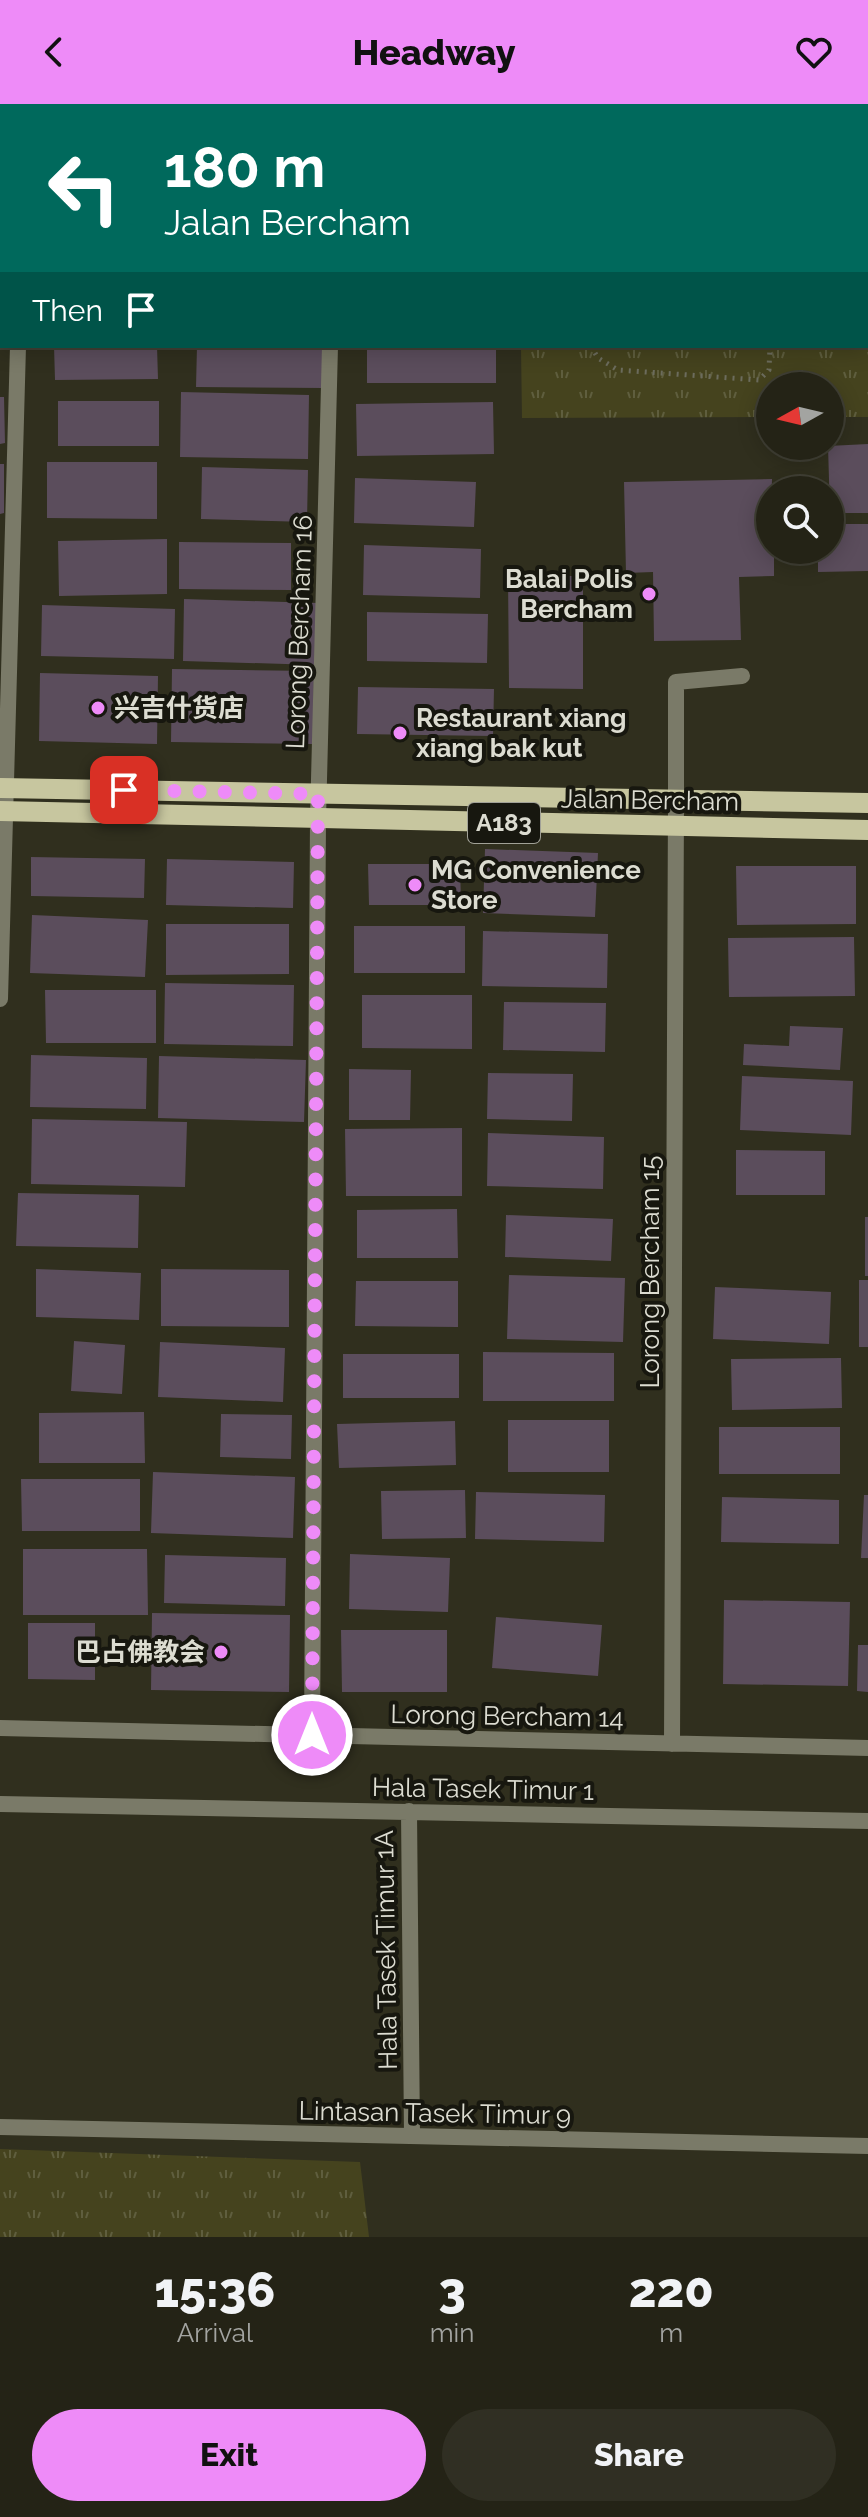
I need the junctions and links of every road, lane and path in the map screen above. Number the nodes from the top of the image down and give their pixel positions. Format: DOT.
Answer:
graph roads {
  1 [pos="18,348"];
  2 [pos="330,348"];
  3 [pos="592,348"];
  4 [pos="770,348"];
  5 [pos="742,676"];
  6 [pos="3,788"];
  7 [pos="318,794"];
  8 [pos="676,800"];
  9 [pos="868,803"];
  10 [pos="2,811"];
  11 [pos="318,819"];
  12 [pos="676,827"];
  13 [pos="868,830"];
  14 [pos="0,999"];
  15 [pos="0,1728"];
  16 [pos="312,1735"];
  17 [pos="672,1744"];
  18 [pos="868,1748"];
  19 [pos="0,1804"];
  20 [pos="409,1811"];
  21 [pos="868,1821"];
  22 [pos="0,2127"];
  23 [pos="412,2136"];
  24 [pos="868,2146"];
  1 -- 6 [label="street"];
  2 -- 7 [label="street, Lorong Bercham 16"];
  3 -- 4 [label="path"];
  5 -- 8 [label="street, Lorong Bercham 15"];
  6 -- 7 [label="main road, Jalan Bercham / A183"];
  6 -- 10 [label="street"];
  7 -- 8 [label="main road, Jalan Bercham / A183"];
  7 -- 11 [label="street, Lorong Bercham 16"];
  8 -- 9 [label="main road, Jalan Bercham / A183"];
  8 -- 12 [label="street, Lorong Bercham 15"];
  10 -- 11 [label="main road, Jalan Bercham / A183"];
  10 -- 14 [label="street"];
  11 -- 12 [label="main road, Jalan Bercham / A183"];
  11 -- 16 [label="street, Lorong Bercham 16"];
  12 -- 13 [label="main road, Jalan Bercham / A183"];
  12 -- 17 [label="street, Lorong Bercham 15"];
  15 -- 16 [label="street, Lorong Bercham 14"];
  16 -- 17 [label="street, Lorong Bercham 14"];
  17 -- 18 [label="street, Lorong Bercham 14"];
  19 -- 20 [label="street, Hala Tasek Timur 1"];
  20 -- 21 [label="street, Hala Tasek Timur 1"];
  20 -- 23 [label="street, Hala Tasek Timur 1A"];
  22 -- 23 [label="street, Lintasan Tasek Timur 9"];
  23 -- 24 [label="street, Lintasan Tasek Timur 9"];
}
